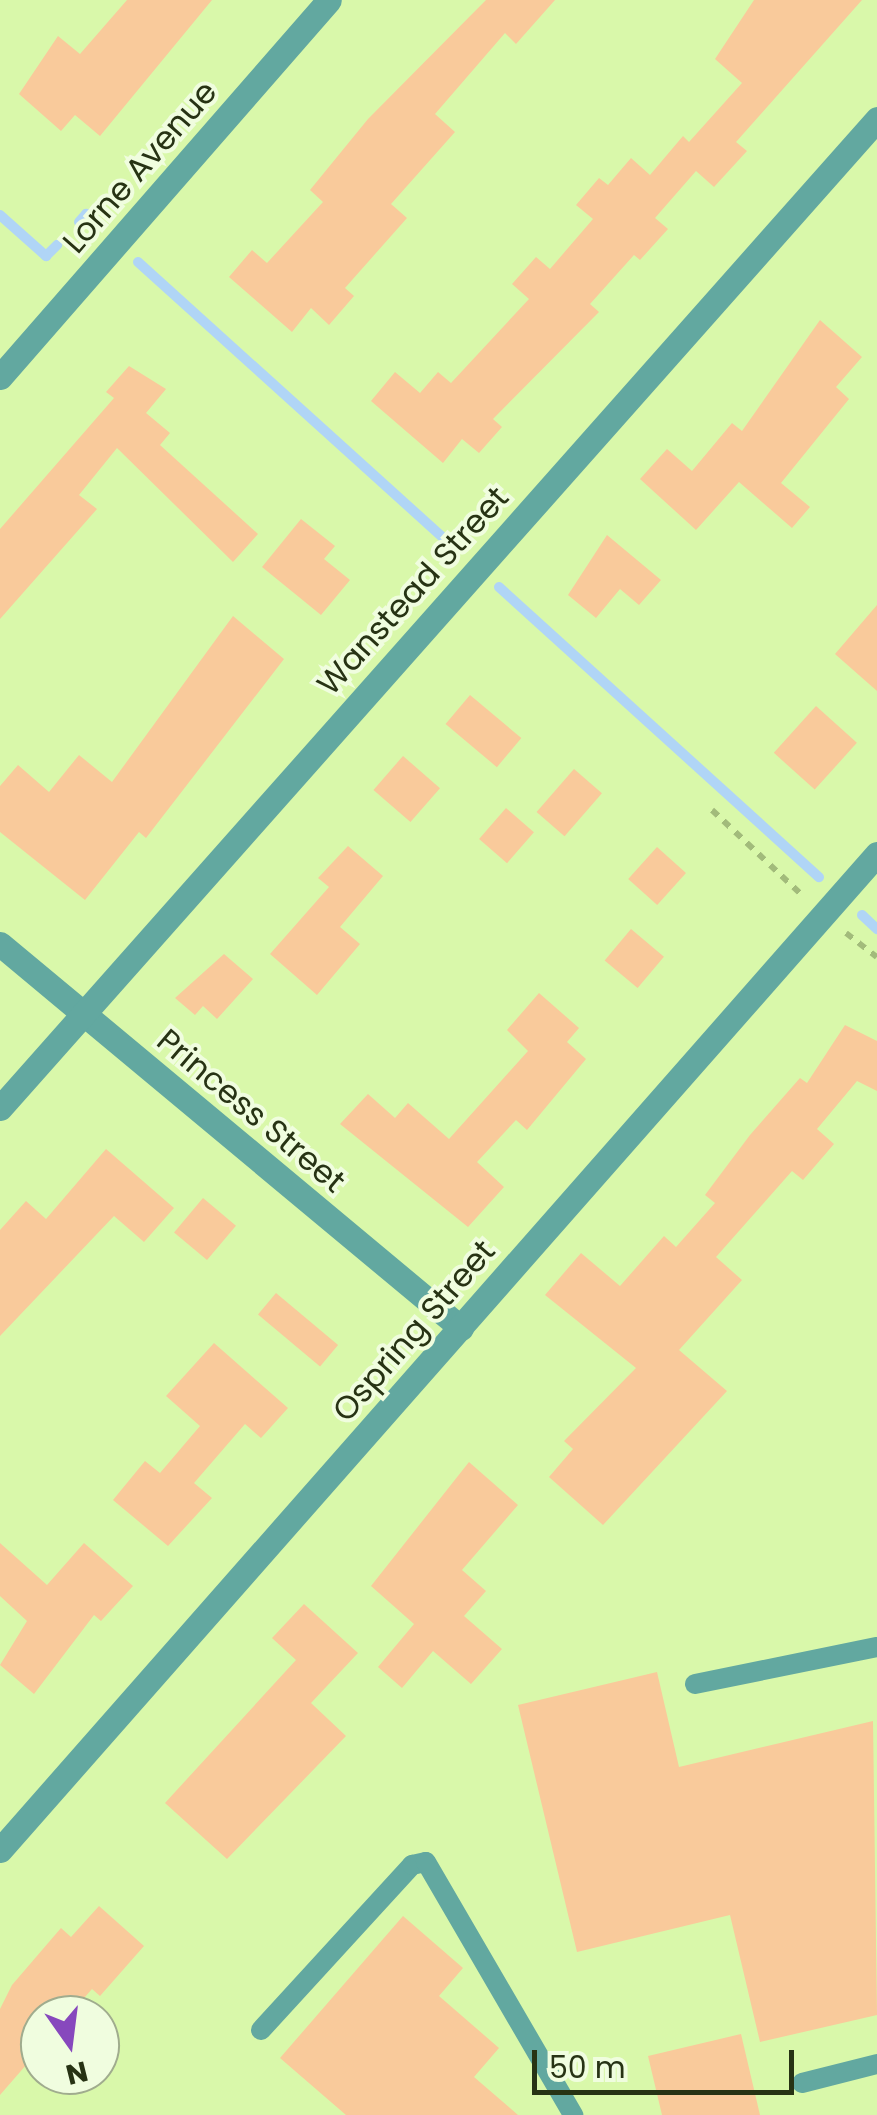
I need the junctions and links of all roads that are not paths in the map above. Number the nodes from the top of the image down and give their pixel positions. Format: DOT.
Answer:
graph roads {
  1 [pos="329,0"];
  2 [pos="877,119"];
  3 [pos="0,376"];
  4 [pos="877,854"];
  5 [pos="0,944"];
  6 [pos="82,1013"];
  7 [pos="0,1108"];
  8 [pos="461,1328"];
  9 [pos="876,1653"];
  10 [pos="695,1684"];
  11 [pos="0,1850"];
  12 [pos="261,2030"];
  13 [pos="877,2064"];
  14 [pos="802,2083"];
  15 [pos="574,2115"];
  1 -- 3 [label="street, Lorne Avenue"];
  2 -- 6 [label="street, Wanstead Street"];
  4 -- 8 [label="street, Ospring Street"];
  5 -- 6 [label="street, Princess Street"];
  6 -- 7 [label="street, Wanstead Street"];
  6 -- 8 [label="street, Princess Street"];
  8 -- 11 [label="street, Ospring Street"];
  9 -- 10 [label="lane"];
  12 -- 15 [label="lane"];
  13 -- 14 [label="lane"];
}
